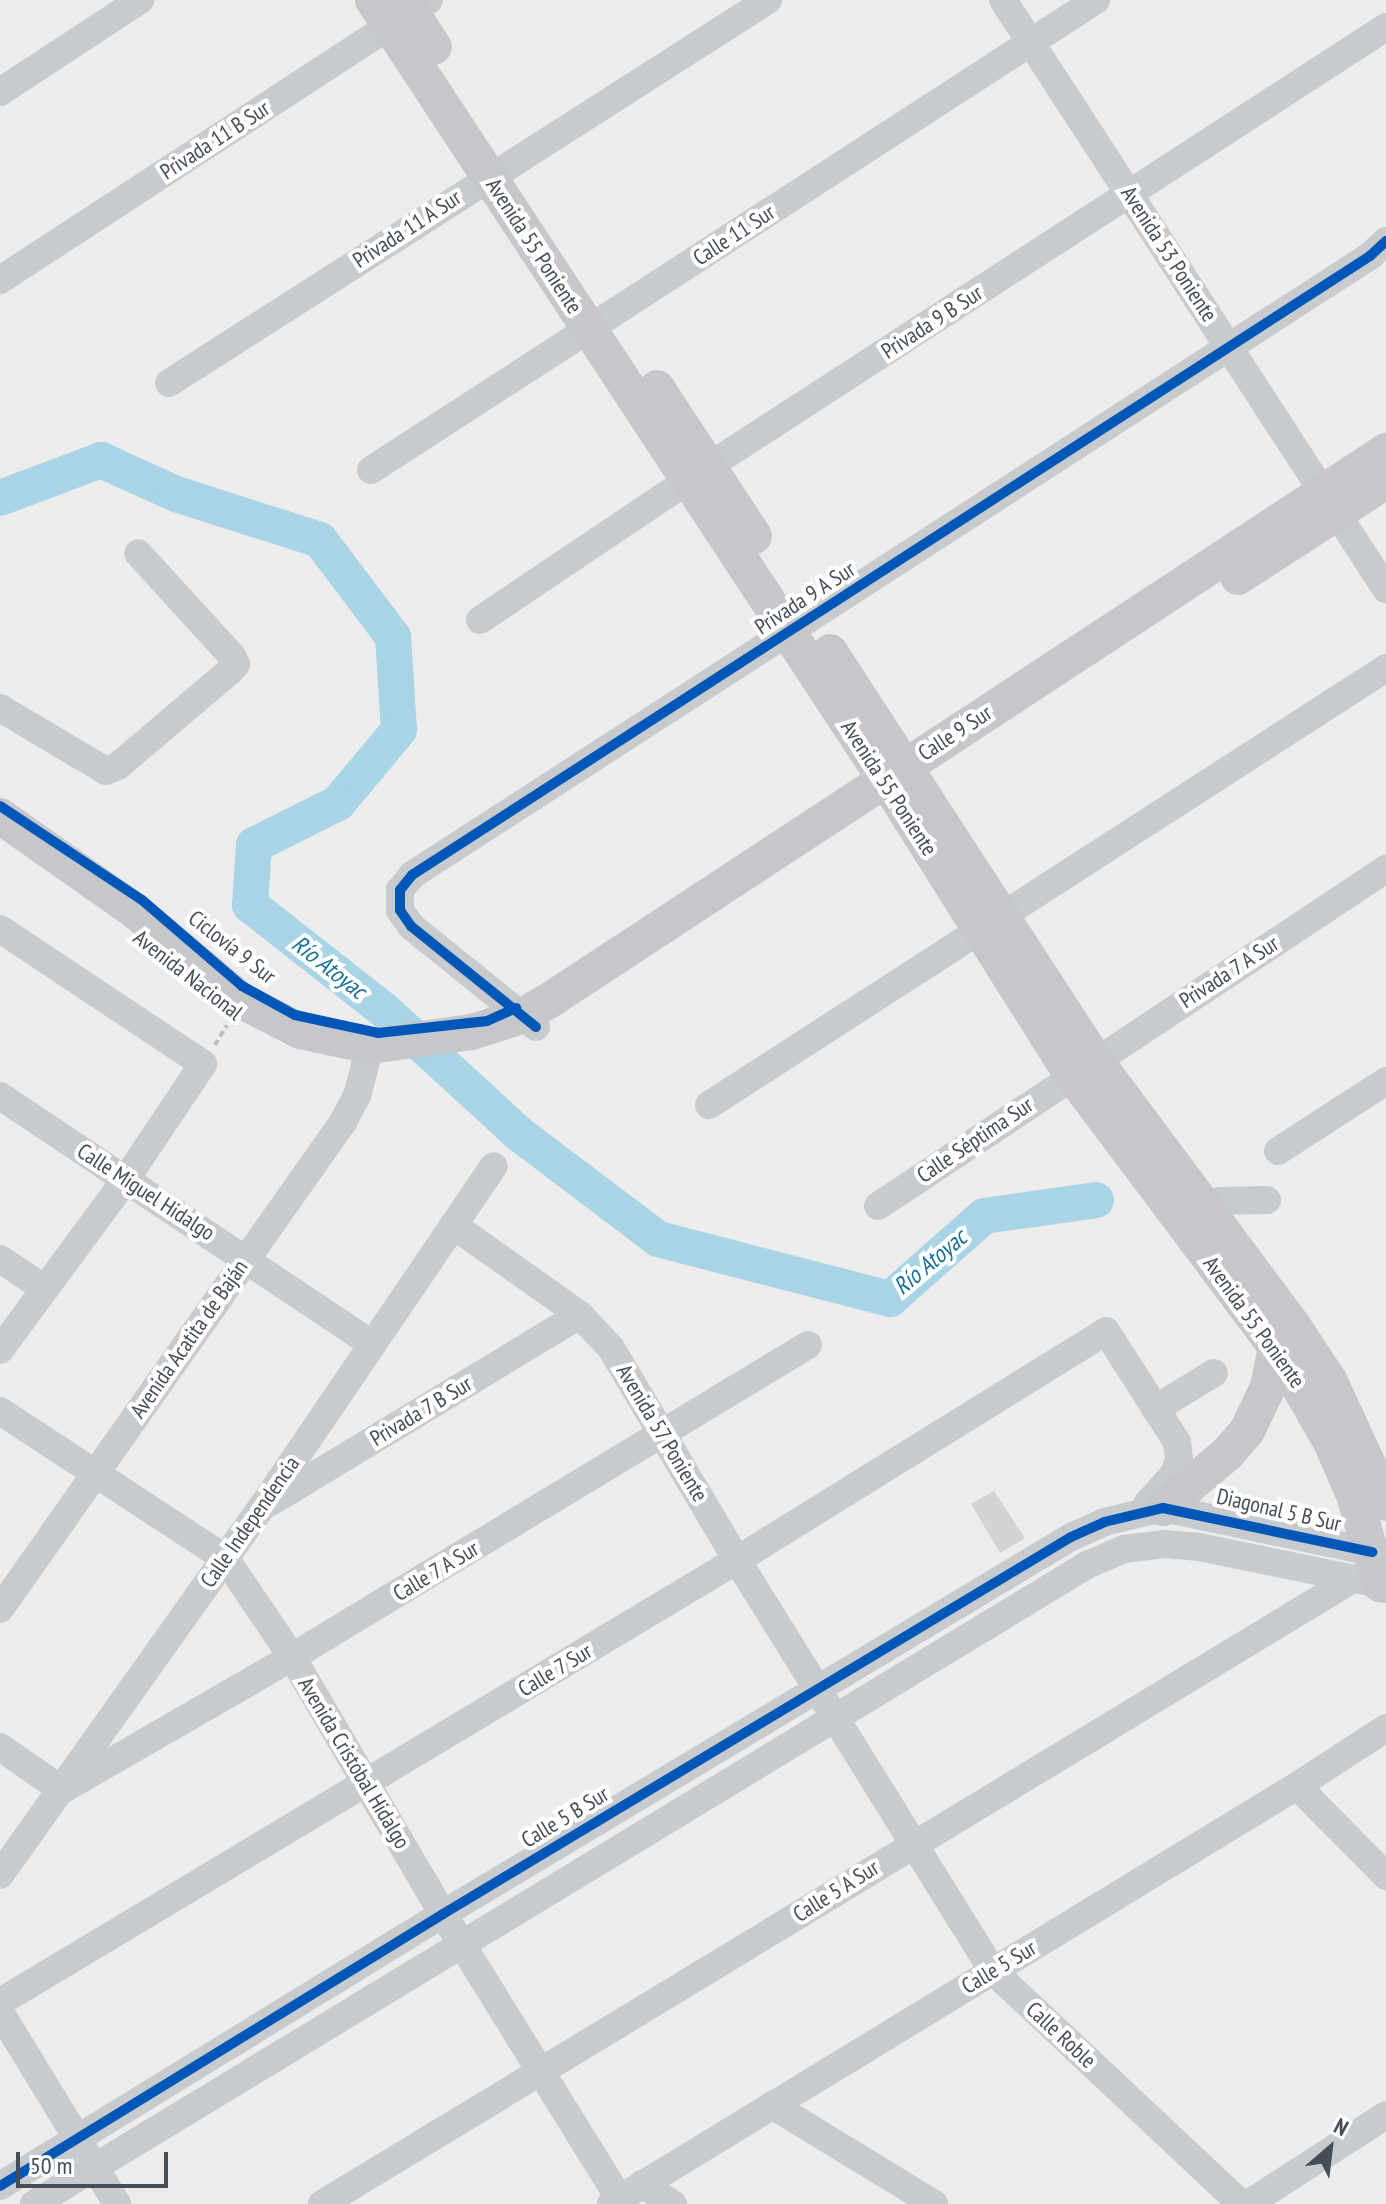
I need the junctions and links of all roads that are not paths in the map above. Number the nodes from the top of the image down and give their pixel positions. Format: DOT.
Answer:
graph roads {
  1 [pos="140,0"];
  2 [pos="768,0"];
  3 [pos="1003,0"];
  4 [pos="1096,0"];
  5 [pos="401,8"];
  6 [pos="1386,27"];
  7 [pos="1031,43"];
  8 [pos="0,92"];
  9 [pos="499,169"];
  10 [pos="1130,195"];
  11 [pos="1386,241"];
  12 [pos="0,280"];
  13 [pos="599,322"];
  14 [pos="1228,345"];
  15 [pos="169,383"];
  16 [pos="1386,451"];
  17 [pos="371,470"];
  18 [pos="698,473"];
  19 [pos="1386,481"];
  20 [pos="1330,503"];
  21 [pos="138,553"];
  22 [pos="1386,589"];
  23 [pos="480,620"];
  24 [pos="798,627"];
  25 [pos="1386,668"];
  26 [pos="0,708"];
  27 [pos="901,782"];
  28 [pos="0,816"];
  29 [pos="0,836"];
  30 [pos="1386,869"];
  31 [pos="992,925"];
  32 [pos="0,929"];
  33 [pos="530,1021"];
  34 [pos="386,1054"];
  35 [pos="1083,1067"];
  36 [pos="1386,1081"];
  37 [pos="0,1096"];
  38 [pos="709,1105"];
  39 [pos="1278,1151"];
  40 [pos="494,1166"];
  41 [pos="126,1179"];
  42 [pos="1267,1200"];
  43 [pos="1200,1205"];
  44 [pos="878,1206"];
  45 [pos="453,1225"];
  46 [pos="0,1259"];
  47 [pos="246,1259"];
  48 [pos="45,1289"];
  49 [pos="580,1315"];
  50 [pos="371,1343"];
  51 [pos="808,1345"];
  52 [pos="1276,1347"];
  53 [pos="0,1350"];
  54 [pos="1214,1373"];
  55 [pos="1155,1409"];
  56 [pos="0,1411"];
  57 [pos="662,1435"];
  58 [pos="95,1473"];
  59 [pos="1386,1503"];
  60 [pos="262,1507"];
  61 [pos="1150,1510"];
  62 [pos="225,1558"];
  63 [pos="737,1560"];
  64 [pos="1375,1571"];
  65 [pos="4,1595"];
  66 [pos="292,1657"];
  67 [pos="819,1688"];
  68 [pos="837,1717"];
  69 [pos="1386,1728"];
  70 [pos="0,1747"];
  71 [pos="366,1784"];
  72 [pos="1297,1786"];
  73 [pos="62,1790"];
  74 [pos="914,1843"];
  75 [pos="0,1875"];
  76 [pos="1386,1876"];
  77 [pos="443,1914"];
  78 [pos="462,1944"];
  79 [pos="993,1971"];
  80 [pos="0,2002"];
  81 [pos="0,2012"];
  82 [pos="542,2073"];
  83 [pos="772,2105"];
  84 [pos="1386,2115"];
  85 [pos="78,2137"];
  86 [pos="94,2166"];
  87 [pos="0,2186"];
  88 [pos="624,2196"];
  89 [pos="34,2204"];
  90 [pos="117,2204"];
  91 [pos="322,2204"];
  92 [pos="673,2204"];
  93 [pos="934,2204"];
  94 [pos="1241,2204"];
  95 [pos="1248,2204"];
  1 -- 8 [label="street"];
  2 -- 9 [label="street, Privada 11 A Sur"];
  3 -- 7 [label="street, Avenida 53 Poniente"];
  4 -- 7 [label="street, Calle 11 Sur"];
  5 -- 9 [label="main road, Avenida 55 Poniente"];
  5 -- 12 [label="street, Privada 11 B Sur"];
  6 -- 10 [label="street, Privada 9 B Sur"];
  7 -- 10 [label="street, Avenida 53 Poniente"];
  7 -- 13 [label="street, Calle 11 Sur"];
  9 -- 13 [label="main road, Avenida 55 Poniente"];
  9 -- 15 [label="street, Privada 11 A Sur"];
  10 -- 14 [label="street, Avenida 53 Poniente"];
  10 -- 18 [label="street, Privada 9 B Sur"];
  11 -- 14 [label="street, Privada 9 A Sur"];
  13 -- 17 [label="street, Calle 11 Sur"];
  13 -- 18 [label="main road, Avenida 55 Poniente"];
  14 -- 20 [label="street, Avenida 53 Poniente"];
  14 -- 24 [label="street, Privada 9 A Sur"];
  16 -- 20 [label="main road, Calle 9 Sur"];
  18 -- 23 [label="street, Privada 9 B Sur"];
  18 -- 24 [label="main road, Avenida 55 Poniente"];
  19 -- 20 [label="main road, Calle 9 Sur"];
  20 -- 22 [label="street, Avenida 53 Poniente"];
  20 -- 27 [label="main road, Calle 9 Sur"];
  21 -- 26 [label="street"];
  24 -- 27 [label="main road, Avenida 55 Poniente"];
  24 -- 33 [label="street, Privada 9 A Sur"];
  25 -- 31 [label="street"];
  27 -- 31 [label="main road, Avenida 55 Poniente"];
  27 -- 33 [label="main road, Calle 9 Sur"];
  28 -- 34 [label="main road, Avenida Nacional"];
  29 -- 34 [label="main road, Avenida Nacional"];
  30 -- 35 [label="street, Privada 7 A Sur"];
  31 -- 35 [label="main road, Avenida 55 Poniente"];
  31 -- 38 [label="street"];
  32 -- 41 [label="street"];
  33 -- 34 [label="main road, Avenida Nacional"];
  34 -- 47 [label="street, Avenida Acatita de Baján"];
  35 -- 43 [label="main road, Avenida 55 Poniente"];
  35 -- 44 [label="street, Calle Séptima Sur"];
  35 -- 52 [label="main road, Avenida 55 Poniente"];
  36 -- 39 [label="street"];
  37 -- 41 [label="street, Calle Miguel Hidalgo"];
  40 -- 45 [label="street, Calle Independencia"];
  41 -- 47 [label="street, Calle Miguel Hidalgo"];
  41 -- 48 [label="street"];
  42 -- 43 [label="street"];
  43 -- 59 [label="main road, Avenida 55 Poniente"];
  45 -- 49 [label="street, Avenida 57 Poniente"];
  45 -- 50 [label="street, Calle Independencia"];
  46 -- 48 [label="street"];
  47 -- 50 [label="street, Calle Miguel Hidalgo"];
  47 -- 58 [label="street, Avenida Acatita de Baján"];
  48 -- 53 [label="street"];
  49 -- 57 [label="street, Avenida 57 Poniente"];
  49 -- 60 [label="street, Privada 7 B Sur"];
  50 -- 60 [label="street, Calle Independencia"];
  51 -- 57 [label="street, Calle 7 A Sur"];
  52 -- 61 [label="main road"];
  52 -- 64 [label="main road, Avenida 55 Poniente"];
  54 -- 55 [label="street"];
  55 -- 61 [label="street"];
  55 -- 63 [label="street, Calle 7 Sur"];
  56 -- 58 [label="street, Avenida Cristóbal Hidalgo"];
  57 -- 63 [label="street, Avenida 57 Poniente"];
  57 -- 66 [label="street, Calle 7 A Sur"];
  58 -- 62 [label="street, Avenida Cristóbal Hidalgo"];
  58 -- 65 [label="street, Avenida Acatita de Baján"];
  60 -- 62 [label="street, Calle Independencia"];
  61 -- 64 [label="street, Diagonal 5 B Sur"];
  61 -- 67 [label="street, Calle 5 B Sur"];
  62 -- 66 [label="street, Avenida Cristóbal Hidalgo"];
  62 -- 73 [label="street, Calle Independencia"];
  63 -- 67 [label="street, Avenida 57 Poniente"];
  63 -- 71 [label="street, Calle 7 Sur"];
  64 -- 68 [label="street"];
  64 -- 74 [label="street, Calle 5 A Sur"];
  66 -- 71 [label="street, Avenida Cristóbal Hidalgo"];
  66 -- 73 [label="street, Calle 7 A Sur"];
  67 -- 68 [label="street, Avenida 57 Poniente"];
  67 -- 77 [label="street, Calle 5 B Sur"];
  68 -- 74 [label="street, Calle Roble"];
  68 -- 78 [label="street"];
  69 -- 72 [label="street, Calle 5 Sur"];
  70 -- 73 [label="street"];
  71 -- 77 [label="street, Avenida Cristóbal Hidalgo"];
  71 -- 80 [label="street, Calle 7 Sur"];
  72 -- 76 [label="street"];
  72 -- 79 [label="street, Calle 5 Sur"];
  73 -- 75 [label="street, Calle Independencia"];
  74 -- 79 [label="street, Calle Roble"];
  74 -- 82 [label="street, Calle 5 A Sur"];
  77 -- 78 [label="street, Avenida Cristóbal Hidalgo"];
  77 -- 85 [label="street, Calle 5 B Sur"];
  78 -- 82 [label="street, Avenida Cristóbal Hidalgo"];
  78 -- 86 [label="street"];
  79 -- 83 [label="street, Calle 5 Sur"];
  79 -- 94 [label="street, Calle Roble"];
  81 -- 85 [label="street"];
  82 -- 88 [label="street, Avenida Cristóbal Hidalgo"];
  82 -- 91 [label="street, Calle 5 A Sur"];
  83 -- 88 [label="street, Calle 5 Sur"];
  83 -- 93 [label="street"];
  84 -- 95 [label="street"];
  85 -- 86 [label="street"];
  85 -- 87 [label="street, Calle 5 B Sur"];
  86 -- 89 [label="street"];
  86 -- 90 [label="street"];
  88 -- 92 [label="street"];
}
